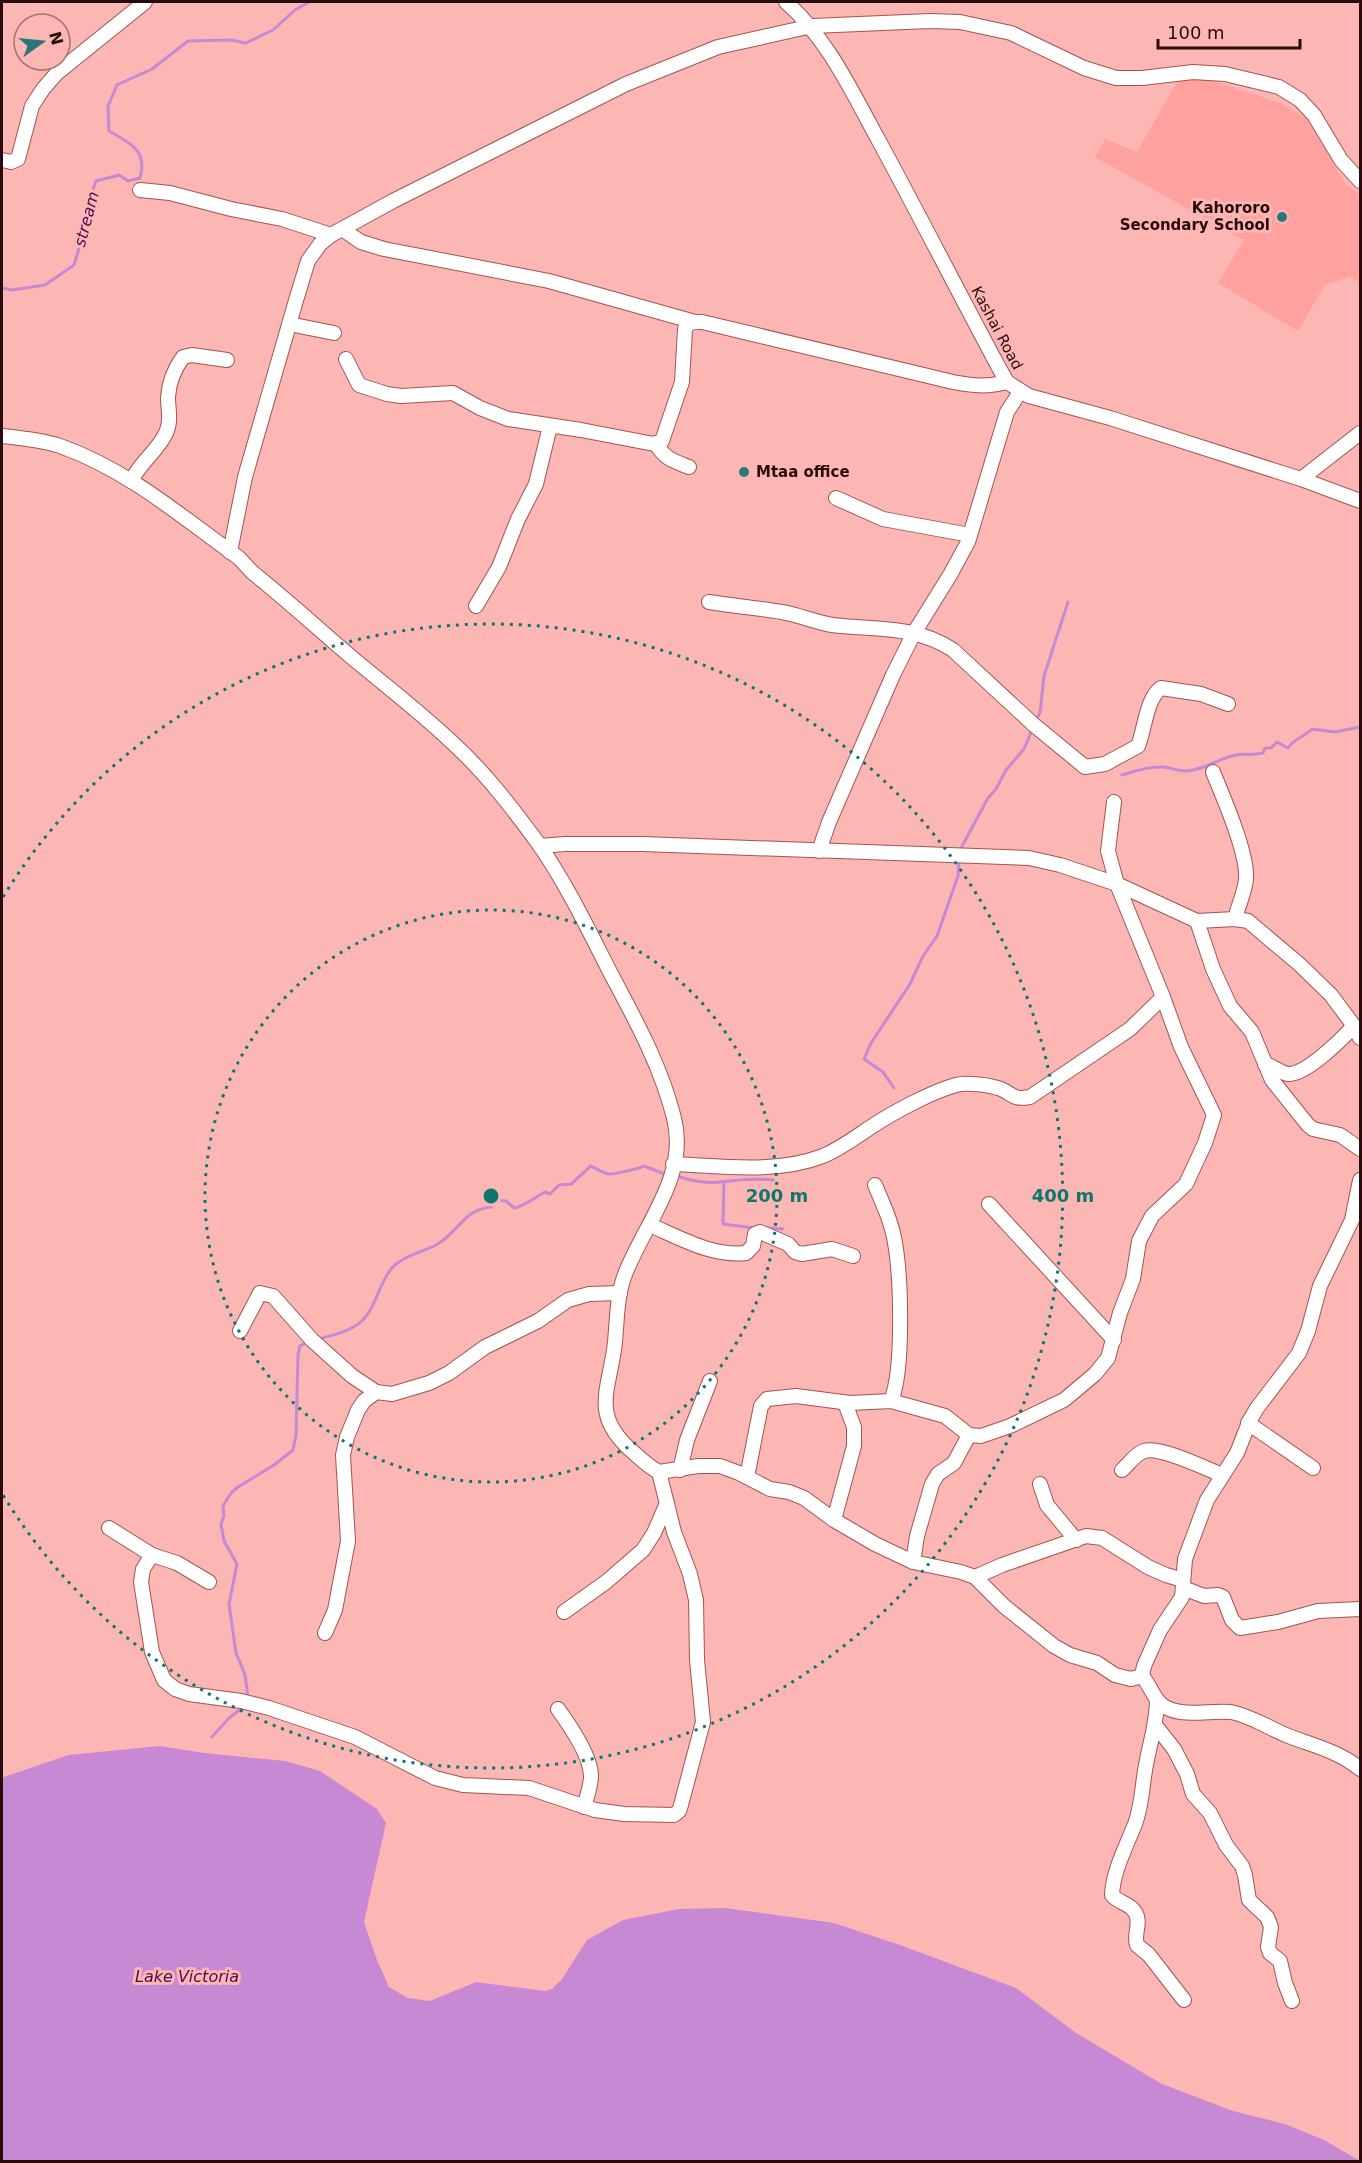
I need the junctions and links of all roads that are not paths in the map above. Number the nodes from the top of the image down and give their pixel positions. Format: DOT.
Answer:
graph roads {
  1 [pos="145,2"];
  2 [pos="786,2"];
  3 [pos="812,26"];
  4 [pos="2,160"];
  5 [pos="1360,181"];
  6 [pos="140,190"];
  7 [pos="336,232"];
  8 [pos="695,322"];
  9 [pos="289,324"];
  10 [pos="334,333"];
  11 [pos="346,359"];
  12 [pos="227,360"];
  13 [pos="1007,382"];
  14 [pos="1020,392"];
  15 [pos="550,426"];
  16 [pos="1360,433"];
  17 [pos="2,436"];
  18 [pos="656,443"];
  19 [pos="689,467"];
  20 [pos="1301,479"];
  21 [pos="131,481"];
  22 [pos="836,498"];
  23 [pos="1360,501"];
  24 [pos="970,534"];
  25 [pos="230,552"];
  26 [pos="709,602"];
  27 [pos="476,606"];
  28 [pos="914,633"];
  29 [pos="1228,704"];
  30 [pos="1213,772"];
  31 [pos="1114,802"];
  32 [pos="540,846"];
  33 [pos="819,851"];
  34 [pos="1116,884"];
  35 [pos="1234,919"];
  36 [pos="1197,921"];
  37 [pos="1163,997"];
  38 [pos="1357,1032"];
  39 [pos="1265,1064"];
  40 [pos="1360,1149"];
  41 [pos="673,1164"];
  42 [pos="1360,1180"];
  43 [pos="875,1185"];
  44 [pos="989,1204"];
  45 [pos="650,1225"];
  46 [pos="853,1256"];
  47 [pos="620,1293"];
  48 [pos="240,1331"];
  49 [pos="1114,1340"];
  50 [pos="710,1381"];
  51 [pos="376,1392"];
  52 [pos="891,1401"];
  53 [pos="845,1402"];
  54 [pos="1248,1424"];
  55 [pos="969,1435"];
  56 [pos="1313,1468"];
  57 [pos="680,1470"];
  58 [pos="1122,1470"];
  59 [pos="659,1472"];
  60 [pos="1222,1475"];
  61 [pos="747,1477"];
  62 [pos="1040,1484"];
  63 [pos="667,1503"];
  64 [pos="834,1520"];
  65 [pos="109,1528"];
  66 [pos="1076,1540"];
  67 [pos="152,1555"];
  68 [pos="913,1562"];
  69 [pos="975,1577"];
  70 [pos="209,1582"];
  71 [pos="1183,1584"];
  72 [pos="1360,1609"];
  73 [pos="564,1612"];
  74 [pos="325,1632"];
  75 [pos="1142,1676"];
  76 [pos="1157,1700"];
  77 [pos="558,1709"];
  78 [pos="1155,1725"];
  79 [pos="1360,1769"];
  80 [pos="584,1806"];
  81 [pos="1184,2000"];
  82 [pos="1292,2001"];
  1 -- 4 [label="street"];
  2 -- 3 [label="street, Kashai Road"];
  3 -- 5 [label="street"];
  3 -- 7 [label="street"];
  3 -- 13 [label="street, Kashai Road"];
  6 -- 7 [label="street"];
  7 -- 8 [label="street"];
  7 -- 9 [label="street"];
  8 -- 13 [label="street"];
  8 -- 18 [label="street"];
  9 -- 10 [label="street"];
  9 -- 25 [label="street"];
  11 -- 15 [label="street"];
  12 -- 21 [label="street"];
  13 -- 14 [label="street, Kashai Road"];
  14 -- 20 [label="street, Kashai Road"];
  14 -- 24 [label="street"];
  15 -- 18 [label="street"];
  15 -- 27 [label="street"];
  16 -- 20 [label="street"];
  17 -- 21 [label="street"];
  18 -- 19 [label="street"];
  20 -- 23 [label="street, Kashai Road"];
  21 -- 25 [label="street"];
  22 -- 24 [label="street"];
  24 -- 28 [label="street"];
  25 -- 32 [label="street"];
  26 -- 28 [label="street"];
  28 -- 29 [label="street"];
  28 -- 33 [label="street"];
  30 -- 35 [label="street"];
  31 -- 34 [label="street"];
  32 -- 33 [label="street"];
  32 -- 41 [label="street"];
  33 -- 34 [label="street"];
  34 -- 36 [label="street"];
  34 -- 37 [label="street"];
  35 -- 36 [label="street"];
  35 -- 38 [label="street"];
  36 -- 39 [label="street"];
  37 -- 41 [label="street"];
  37 -- 49 [label="street"];
  38 -- 39 [label="street"];
  39 -- 40 [label="street"];
  41 -- 45 [label="street"];
  42 -- 54 [label="street"];
  43 -- 52 [label="street"];
  44 -- 49 [label="street"];
  45 -- 46 [label="street"];
  45 -- 47 [label="street"];
  47 -- 51 [label="street"];
  47 -- 59 [label="street"];
  48 -- 51 [label="street"];
  49 -- 55 [label="street"];
  50 -- 57 [label="street"];
  51 -- 74 [label="street"];
  52 -- 53 [label="street"];
  52 -- 55 [label="street"];
  53 -- 61 [label="street"];
  53 -- 64 [label="street"];
  54 -- 56 [label="street"];
  54 -- 60 [label="street"];
  55 -- 68 [label="street"];
  57 -- 59 [label="street"];
  57 -- 61 [label="street"];
  58 -- 60 [label="street"];
  59 -- 63 [label="street"];
  60 -- 71 [label="street"];
  61 -- 64 [label="street"];
  62 -- 66 [label="street"];
  63 -- 73 [label="street"];
  63 -- 80 [label="street"];
  64 -- 68 [label="street"];
  65 -- 67 [label="street"];
  66 -- 69 [label="street"];
  66 -- 71 [label="street"];
  67 -- 70 [label="street"];
  67 -- 80 [label="street"];
  68 -- 69 [label="street"];
  69 -- 75 [label="street"];
  71 -- 72 [label="street"];
  71 -- 75 [label="street"];
  75 -- 76 [label="street"];
  76 -- 78 [label="street"];
  76 -- 79 [label="street"];
  77 -- 80 [label="street"];
  78 -- 81 [label="street"];
  78 -- 82 [label="street"];
}
